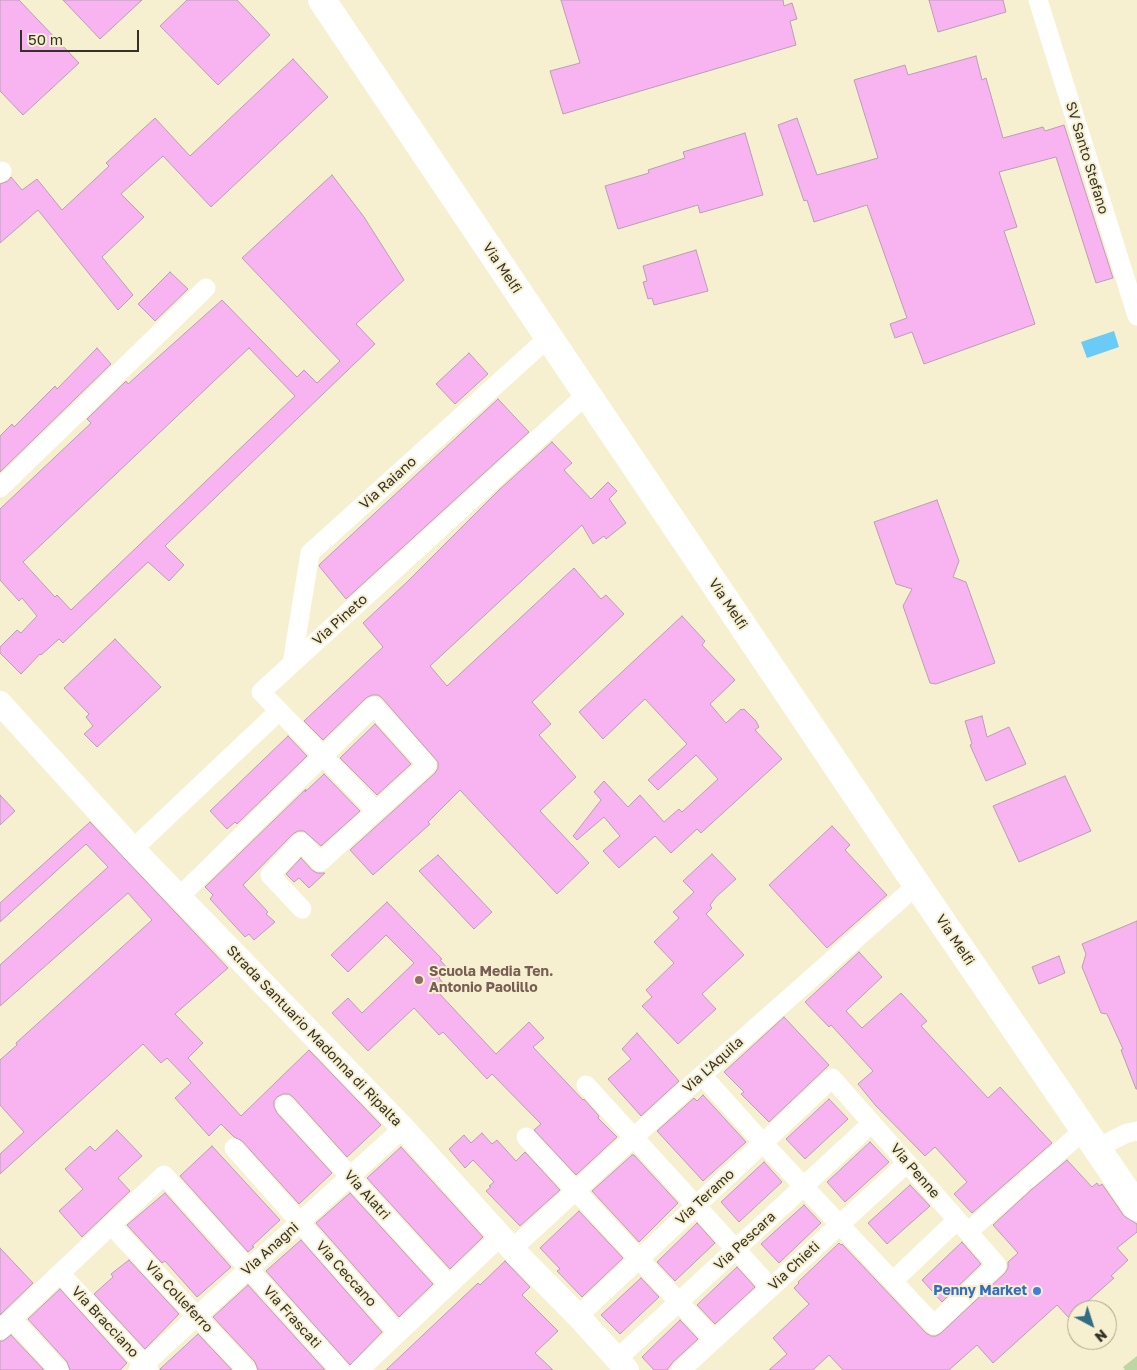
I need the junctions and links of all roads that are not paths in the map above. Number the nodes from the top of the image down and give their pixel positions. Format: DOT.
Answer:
graph roads {
  1 [pos="322,0"];
  2 [pos="1038,0"];
  3 [pos="206,288"];
  4 [pos="1137,316"];
  5 [pos="549,337"];
  6 [pos="587,394"];
  7 [pos="0,488"];
  8 [pos="292,664"];
  9 [pos="0,703"];
  10 [pos="279,711"];
  11 [pos="322,757"];
  12 [pos="376,811"];
  13 [pos="133,848"];
  14 [pos="917,885"];
  15 [pos="178,896"];
  16 [pos="302,909"];
  17 [pos="702,1075"];
  18 [pos="832,1078"];
  19 [pos="586,1085"];
  20 [pos="285,1105"];
  21 [pos="872,1123"];
  22 [pos="403,1128"];
  23 [pos="1137,1131"];
  24 [pos="526,1137"];
  25 [pos="634,1138"];
  26 [pos="1090,1139"];
  27 [pos="763,1143"];
  28 [pos="234,1148"];
  29 [pos="907,1163"];
  30 [pos="350,1176"];
  31 [pos="804,1186"];
  32 [pos="576,1191"];
  33 [pos="696,1206"];
  34 [pos="1137,1207"];
  35 [pos="300,1222"];
  36 [pos="840,1224"];
  37 [pos="111,1225"];
  38 [pos="963,1226"];
  39 [pos="506,1243"];
  40 [pos="736,1249"];
  41 [pos="639,1259"];
  42 [pos="249,1269"];
  43 [pos="60,1273"];
  44 [pos="893,1281"];
  45 [pos="449,1285"];
  46 [pos="771,1288"];
  47 [pos="679,1302"];
  48 [pos="197,1316"];
  49 [pos="578,1316"];
  50 [pos="6,1325"];
  51 [pos="398,1333"];
  52 [pos="714,1340"];
  53 [pos="622,1364"];
  54 [pos="144,1368"];
  55 [pos="59,1370"];
  56 [pos="247,1370"];
  57 [pos="340,1370"];
  58 [pos="359,1370"];
  59 [pos="681,1370"];
  1 -- 5 [label="main road, Via Melfi"];
  2 -- 4 [label="street, SV Santo Stefano"];
  3 -- 7 [label="street"];
  5 -- 6 [label="main road, Via Melfi"];
  5 -- 8 [label="street, Via Raiano"];
  6 -- 8 [label="street, Via Pineto"];
  6 -- 14 [label="main road, Via Melfi"];
  8 -- 10 [label="street, Via Pineto"];
  9 -- 13 [label="street, Strada Santuario Madonna di Ripalta"];
  10 -- 11 [label="street"];
  10 -- 13 [label="street"];
  11 -- 12 [label="street"];
  11 -- 12 [label="street"];
  11 -- 15 [label="street"];
  12 -- 16 [label="street"];
  13 -- 15 [label="street, Strada Santuario Madonna di Ripalta"];
  14 -- 17 [label="street, Via L'Aquila"];
  14 -- 26 [label="main road, Via Melfi"];
  15 -- 22 [label="street, Strada Santuario Madonna di Ripalta"];
  17 -- 25 [label="street, Via L'Aquila"];
  17 -- 27 [label="street"];
  18 -- 21 [label="street, Via Penne"];
  18 -- 27 [label="street, Via Teramo"];
  19 -- 25 [label="street"];
  20 -- 30 [label="street, Via Alatri"];
  21 -- 29 [label="street, Via Penne"];
  21 -- 31 [label="street, Via Pescara"];
  22 -- 30 [label="street, Via Anagni"];
  22 -- 39 [label="street, Strada Santuario Madonna di Ripalta"];
  23 -- 26 [label="street"];
  24 -- 32 [label="street"];
  25 -- 32 [label="street, Via L'Aquila"];
  25 -- 33 [label="street"];
  26 -- 34 [label="main road, Via Melfi"];
  26 -- 38 [label="street"];
  27 -- 31 [label="street"];
  27 -- 33 [label="street, Via Teramo"];
  28 -- 35 [label="street, Via Ceccano"];
  29 -- 36 [label="street, Via Chieti"];
  29 -- 38 [label="street, Via Penne"];
  30 -- 35 [label="street, Via Anagni"];
  30 -- 45 [label="street, Via Alatri"];
  31 -- 36 [label="street"];
  31 -- 40 [label="street, Via Pescara"];
  32 -- 39 [label="street, Via L'Aquila"];
  32 -- 41 [label="street"];
  33 -- 40 [label="street"];
  33 -- 41 [label="street, Via Teramo"];
  35 -- 42 [label="street, Via Anagni"];
  35 -- 51 [label="street, Via Ceccano"];
  36 -- 44 [label="street"];
  36 -- 46 [label="street, Via Chieti"];
  37 -- 42 [label="street, Via Frascati"];
  37 -- 43 [label="street"];
  37 -- 48 [label="street, Via Colleferro"];
  38 -- 44 [label="street"];
  38 -- 44 [label="street, Via Penne"];
  39 -- 45 [label="street, Via L'Aquila"];
  39 -- 49 [label="street, Strada Santuario Madonna di Ripalta"];
  40 -- 46 [label="street"];
  40 -- 47 [label="street, Via Pescara"];
  41 -- 47 [label="street"];
  41 -- 49 [label="street, Via Teramo"];
  42 -- 48 [label="street, Via Anagni"];
  42 -- 57 [label="street, Via Frascati"];
  43 -- 50 [label="street"];
  43 -- 54 [label="street, Via Bracciano"];
  45 -- 51 [label="street, Via L'Aquila"];
  46 -- 52 [label="street, Via Chieti"];
  47 -- 52 [label="street"];
  47 -- 53 [label="street, Via Pescara"];
  48 -- 54 [label="street, Via Anagni"];
  48 -- 56 [label="street, Via Colleferro"];
  49 -- 53 [label="street, Strada Santuario Madonna di Ripalta"];
  50 -- 55 [label="street"];
  51 -- 58 [label="street, Via L'Aquila"];
  52 -- 59 [label="street, Via Chieti"];
}
